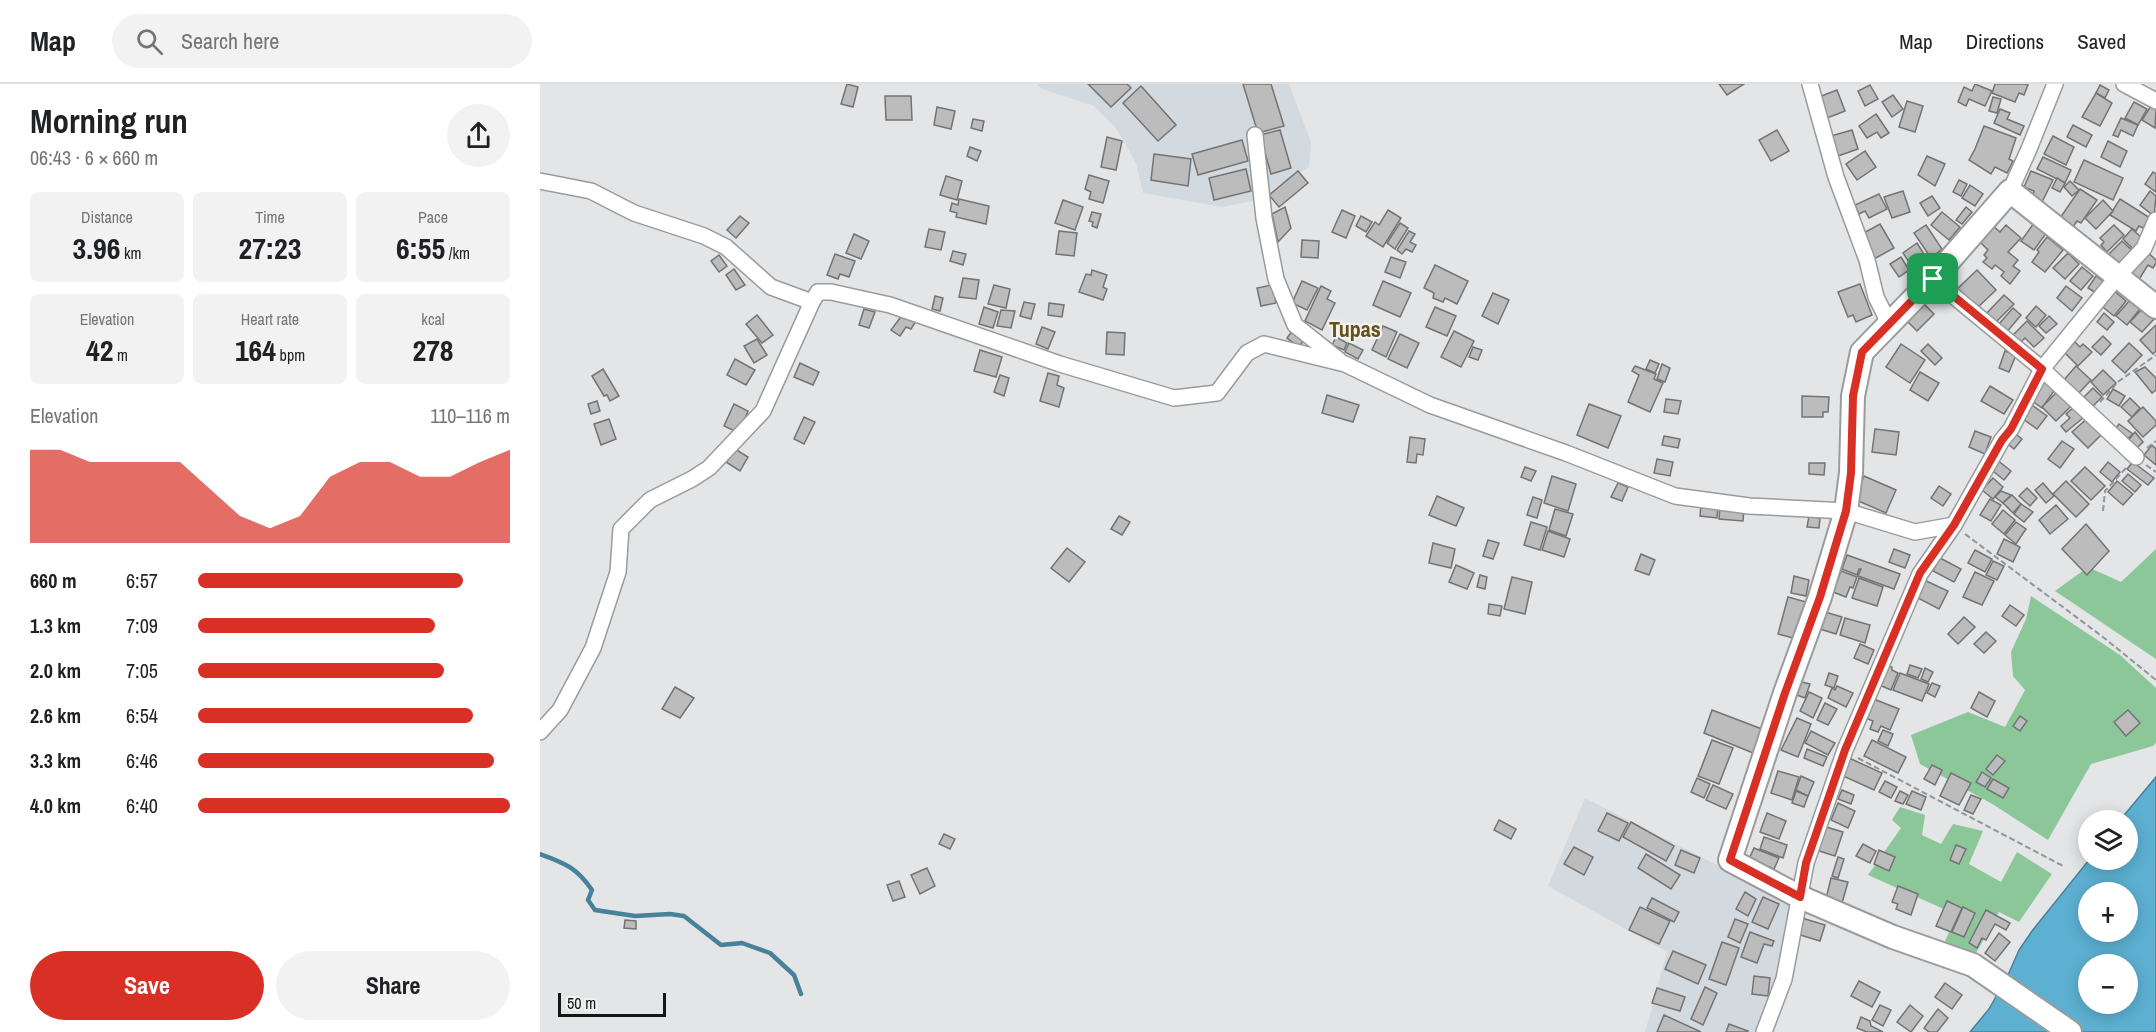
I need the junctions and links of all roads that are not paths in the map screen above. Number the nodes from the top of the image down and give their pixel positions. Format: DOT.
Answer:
graph roads {
  1 [pos="1810,84"];
  2 [pos="2055,84"];
  3 [pos="2124,84"];
  4 [pos="2156,100"];
  5 [pos="1255,135"];
  6 [pos="540,181"];
  7 [pos="2010,191"];
  8 [pos="2156,220"];
  9 [pos="2117,277"];
  10 [pos="1933,279"];
  11 [pos="812,302"];
  12 [pos="2156,307"];
  13 [pos="1884,329"];
  14 [pos="1345,364"];
  15 [pos="2042,369"];
  16 [pos="2136,457"];
  17 [pos="1846,511"];
  18 [pos="1954,525"];
  19 [pos="540,732"];
  20 [pos="1800,897"];
  21 [pos="1764,1032"];
  22 [pos="2070,1032"];
  1 -- 13 [label="street"];
  2 -- 7 [label="street"];
  3 -- 4 [label="street"];
  5 -- 14 [label="street"];
  6 -- 11 [label="street"];
  7 -- 9 [label="main road"];
  7 -- 10 [label="main road"];
  8 -- 9 [label="street"];
  9 -- 12 [label="main road"];
  9 -- 15 [label="street"];
  10 -- 13 [label="main road"];
  10 -- 15 [label="street"];
  11 -- 14 [label="street"];
  11 -- 19 [label="street"];
  13 -- 17 [label="main road"];
  14 -- 17 [label="street"];
  15 -- 16 [label="street"];
  15 -- 18 [label="street"];
  17 -- 18 [label="street"];
  17 -- 20 [label="main road"];
  18 -- 20 [label="street"];
  20 -- 21 [label="street"];
  20 -- 22 [label="main road"];
}
